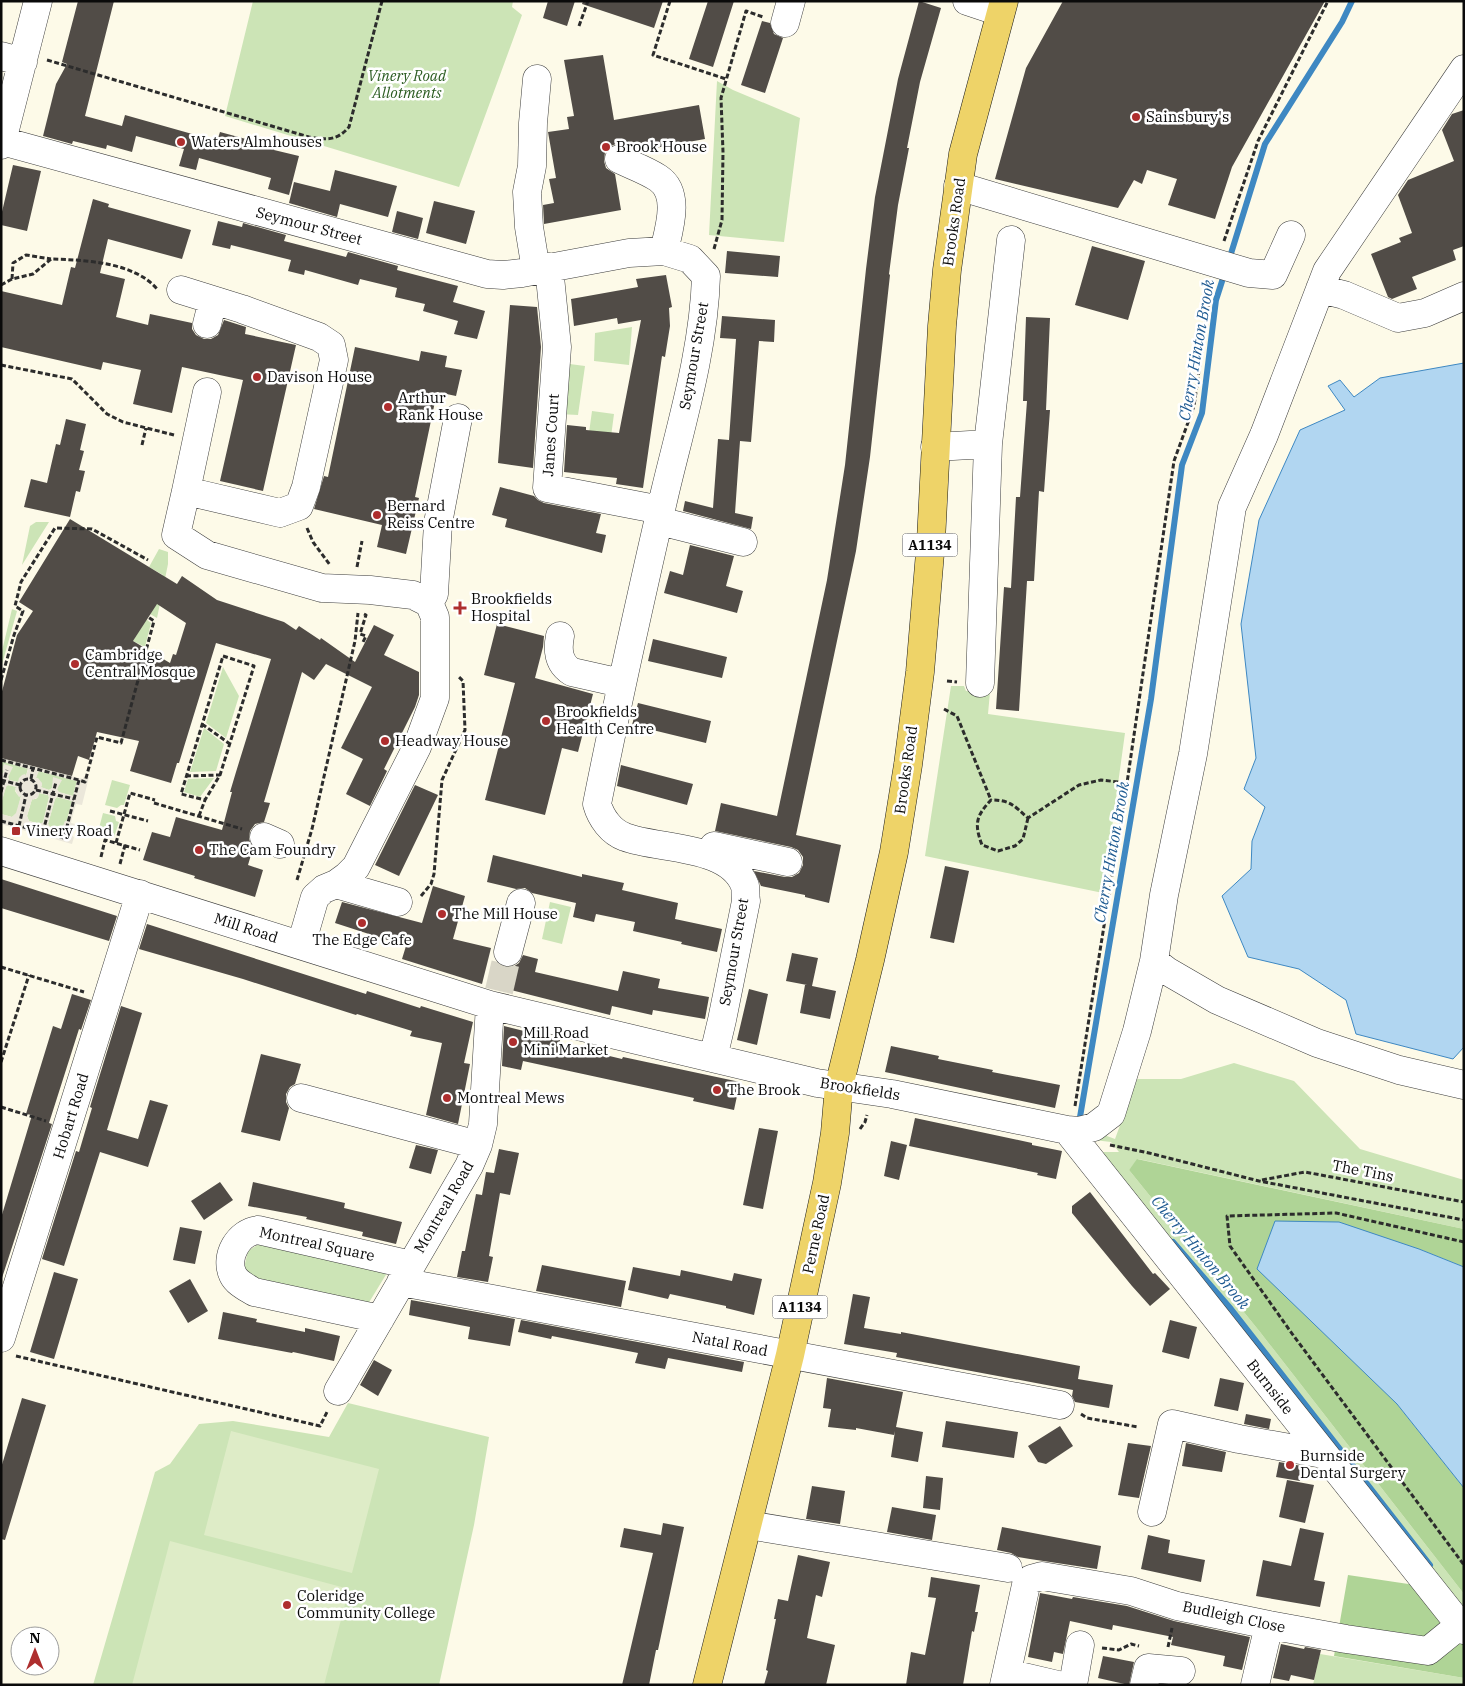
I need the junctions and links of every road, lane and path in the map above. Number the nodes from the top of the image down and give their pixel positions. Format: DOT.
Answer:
graph roads {
  1 [pos="38,1"];
  2 [pos="382,1"];
  3 [pos="588,1"];
  4 [pos="670,1"];
  5 [pos="967,1"];
  6 [pos="1328,1"];
  7 [pos="1002,7"];
  8 [pos="788,12"];
  9 [pos="579,26"];
  10 [pos="16,58"];
  11 [pos="1464,69"];
  12 [pos="538,79"];
  13 [pos="726,79"];
  14 [pos="2,143"];
  15 [pos="619,159"];
  16 [pos="958,186"];
  17 [pos="1291,235"];
  18 [pos="1011,240"];
  19 [pos="664,251"];
  20 [pos="51,259"];
  21 [pos="1219,263"];
  22 [pos="543,269"];
  23 [pos="706,276"];
  24 [pos="12,279"];
  25 [pos="1,284"];
  26 [pos="1320,289"];
  27 [pos="172,294"];
  28 [pos="1464,296"];
  29 [pos="1,365"];
  30 [pos="207,392"];
  31 [pos="458,418"];
  32 [pos="146,428"];
  33 [pos="196,440"];
  34 [pos="988,444"];
  35 [pos="142,445"];
  36 [pos="935,447"];
  37 [pos="186,491"];
  38 [pos="300,506"];
  39 [pos="660,515"];
  40 [pos="362,540"];
  41 [pos="744,542"];
  42 [pos="148,560"];
  43 [pos="351,580"];
  44 [pos="429,603"];
  45 [pos="359,613"];
  46 [pos="148,617"];
  47 [pos="560,636"];
  48 [pos="365,643"];
  49 [pos="1,680"];
  50 [pos="621,683"];
  51 [pos="980,683"];
  52 [pos="944,709"];
  53 [pos="202,724"];
  54 [pos="230,744"];
  55 [pos="1,760"];
  56 [pos="34,768"];
  57 [pos="7,770"];
  58 [pos="220,775"];
  59 [pos="186,776"];
  60 [pos="31,779"];
  61 [pos="79,780"];
  62 [pos="3,781"];
  63 [pos="56,782"];
  64 [pos="1127,783"];
  65 [pos="20,785"];
  66 [pos="36,790"];
  67 [pos="1,792"];
  68 [pos="53,794"];
  69 [pos="26,795"];
  70 [pos="74,799"];
  71 [pos="204,800"];
  72 [pos="992,800"];
  73 [pos="110,811"];
  74 [pos="124,815"];
  75 [pos="199,816"];
  76 [pos="1028,818"];
  77 [pos="1,821"];
  78 [pos="148,821"];
  79 [pos="19,826"];
  80 [pos="43,832"];
  81 [pos="272,840"];
  82 [pos="116,843"];
  83 [pos="125,845"];
  84 [pos="140,850"];
  85 [pos="1,851"];
  86 [pos="710,855"];
  87 [pos="100,860"];
  88 [pos="788,862"];
  89 [pos="119,866"];
  90 [pos="296,884"];
  91 [pos="336,884"];
  92 [pos="140,894"];
  93 [pos="398,902"];
  94 [pos="521,903"];
  95 [pos="301,945"];
  96 [pos="508,952"];
  97 [pos="1154,961"];
  98 [pos="1,966"];
  99 [pos="29,975"];
  100 [pos="107,1000"];
  101 [pos="495,1001"];
  102 [pos="713,1058"];
  103 [pos="1,1062"];
  104 [pos="1464,1085"];
  105 [pos="839,1086"];
  106 [pos="300,1098"];
  107 [pos="1,1107"];
  108 [pos="67,1128"];
  109 [pos="1086,1136"];
  110 [pos="478,1145"];
  111 [pos="1258,1181"];
  112 [pos="1464,1202"];
  113 [pos="1464,1220"];
  114 [pos="1464,1242"];
  115 [pos="406,1273"];
  116 [pos="380,1319"];
  117 [pos="6,1346"];
  118 [pos="790,1355"];
  119 [pos="338,1391"];
  120 [pos="1060,1405"];
  121 [pos="1138,1427"];
  122 [pos="1323,1454"];
  123 [pos="1152,1512"];
  124 [pos="748,1525"];
  125 [pos="1464,1565"];
  126 [pos="1008,1568"];
  127 [pos="1177,1606"];
  128 [pos="1269,1625"];
  129 [pos="1462,1627"];
  130 [pos="1080,1645"];
  131 [pos="1140,1646"];
  132 [pos="1163,1675"];
  133 [pos="1005,1679"];
  134 [pos="707,1685"];
  135 [pos="1058,1685"];
  136 [pos="1073,1685"];
  137 [pos="1255,1685"];
  1 -- 10 [label="street"];
  2 -- 10 [label="path"];
  3 -- 9 [label="path"];
  4 -- 13 [label="path"];
  5 -- 7 [label="street"];
  6 -- 21 [label="path"];
  7 -- 16 [label="main road, Brooks Road / A1134"];
  8 -- 13 [label="path"];
  10 -- 14 [label="street"];
  11 -- 26 [label="street"];
  12 -- 22 [label="street"];
  13 -- 23 [label="path"];
  14 -- 22 [label="street, Seymour Street"];
  15 -- 19 [label="street"];
  16 -- 21 [label="street"];
  16 -- 36 [label="main road, Brooks Road / A1134"];
  17 -- 21 [label="street"];
  18 -- 34 [label="street"];
  19 -- 22 [label="street, Seymour Street"];
  19 -- 23 [label="street, Seymour Street"];
  20 -- 24 [label="path"];
  20 -- 24 [label="path"];
  20 -- 27 [label="path"];
  21 -- 64 [label="path"];
  22 -- 39 [label="street, Janes Court"];
  23 -- 39 [label="street, Seymour Street"];
  24 -- 25 [label="path"];
  26 -- 28 [label="street"];
  26 -- 97 [label="street"];
  27 -- 38 [label="street"];
  29 -- 32 [label="path"];
  30 -- 33 [label="street"];
  31 -- 44 [label="street"];
  32 -- 33 [label="path"];
  32 -- 35 [label="path"];
  33 -- 37 [label="street"];
  34 -- 36 [label="street"];
  34 -- 51 [label="street"];
  36 -- 105 [label="main road, Brooks Road / A1134"];
  37 -- 38 [label="street"];
  37 -- 43 [label="street"];
  38 -- 43 [label="path"];
  39 -- 41 [label="street"];
  39 -- 50 [label="street, Seymour Street"];
  40 -- 43 [label="path"];
  42 -- 49 [label="path"];
  43 -- 44 [label="street"];
  43 -- 45 [label="path"];
  44 -- 91 [label="street"];
  45 -- 48 [label="path"];
  45 -- 90 [label="path"];
  46 -- 61 [label="path"];
  47 -- 50 [label="street"];
  50 -- 86 [label="street, Seymour Street"];
  52 -- 72 [label="path"];
  53 -- 54 [label="path"];
  53 -- 54 [label="path"];
  53 -- 59 [label="path"];
  54 -- 58 [label="path"];
  55 -- 56 [label="path"];
  56 -- 60 [label="path"];
  56 -- 61 [label="path"];
  57 -- 62 [label="path"];
  58 -- 59 [label="path"];
  58 -- 71 [label="path"];
  59 -- 71 [label="path"];
  60 -- 65 [label="path"];
  60 -- 66 [label="path"];
  61 -- 70 [label="path"];
  62 -- 65 [label="path"];
  62 -- 67 [label="path"];
  63 -- 68 [label="path"];
  64 -- 76 [label="path"];
  64 -- 109 [label="path"];
  65 -- 69 [label="path"];
  66 -- 68 [label="path"];
  66 -- 69 [label="path"];
  68 -- 70 [label="path"];
  68 -- 80 [label="path"];
  69 -- 79 [label="path"];
  70 -- 80 [label="path"];
  71 -- 75 [label="path"];
  72 -- 76 [label="path"];
  72 -- 76 [label="path"];
  73 -- 74 [label="path"];
  74 -- 75 [label="path"];
  74 -- 78 [label="path"];
  74 -- 82 [label="path"];
  75 -- 81 [label="path"];
  77 -- 79 [label="path"];
  79 -- 80 [label="path"];
  82 -- 83 [label="path"];
  82 -- 87 [label="path"];
  83 -- 84 [label="path"];
  83 -- 89 [label="path"];
  85 -- 92 [label="street, Mill Road"];
  86 -- 88 [label="street"];
  86 -- 102 [label="street, Seymour Street"];
  91 -- 93 [label="street"];
  91 -- 95 [label="street"];
  92 -- 95 [label="street, Mill Road"];
  92 -- 100 [label="street, Hobart Road"];
  94 -- 96 [label="street"];
  95 -- 101 [label="street, Mill Road"];
  97 -- 104 [label="street"];
  97 -- 109 [label="street"];
  98 -- 99 [label="path"];
  99 -- 100 [label="path"];
  99 -- 103 [label="path"];
  100 -- 108 [label="street, Hobart Road"];
  101 -- 102 [label="street, Brookfields"];
  101 -- 110 [label="street, Montreal Road"];
  102 -- 105 [label="street, Brookfields"];
  105 -- 109 [label="street, Brookfields"];
  105 -- 118 [label="main road, Perne Road / A1134"];
  106 -- 110 [label="street"];
  107 -- 108 [label="path"];
  108 -- 117 [label="street, Hobart Road"];
  109 -- 111 [label="path, The Tins"];
  109 -- 122 [label="street, Burnside"];
  110 -- 115 [label="street, Montreal Road"];
  111 -- 112 [label="path, The Tins"];
  111 -- 113 [label="path, The Tins"];
  114 -- 125 [label="path"];
  115 -- 116 [label="street, Montreal Road"];
  115 -- 116 [label="street, Montreal Square"];
  115 -- 118 [label="street, Natal Road"];
  116 -- 119 [label="street, Montreal Road"];
  117 -- 119 [label="path"];
  118 -- 120 [label="street, Natal Road"];
  118 -- 124 [label="main road, Perne Road / A1134"];
  120 -- 121 [label="path"];
  122 -- 123 [label="street"];
  122 -- 129 [label="street, Burnside"];
  124 -- 126 [label="street"];
  124 -- 134 [label="main road, Perne Road / A1134"];
  127 -- 128 [label="street, Budleigh Close"];
  127 -- 132 [label="path"];
  127 -- 133 [label="street, Budleigh Close"];
  128 -- 129 [label="street, Budleigh Close"];
  128 -- 137 [label="street"];
  130 -- 131 [label="path"];
  130 -- 136 [label="street"];
  133 -- 135 [label="street"];
}
